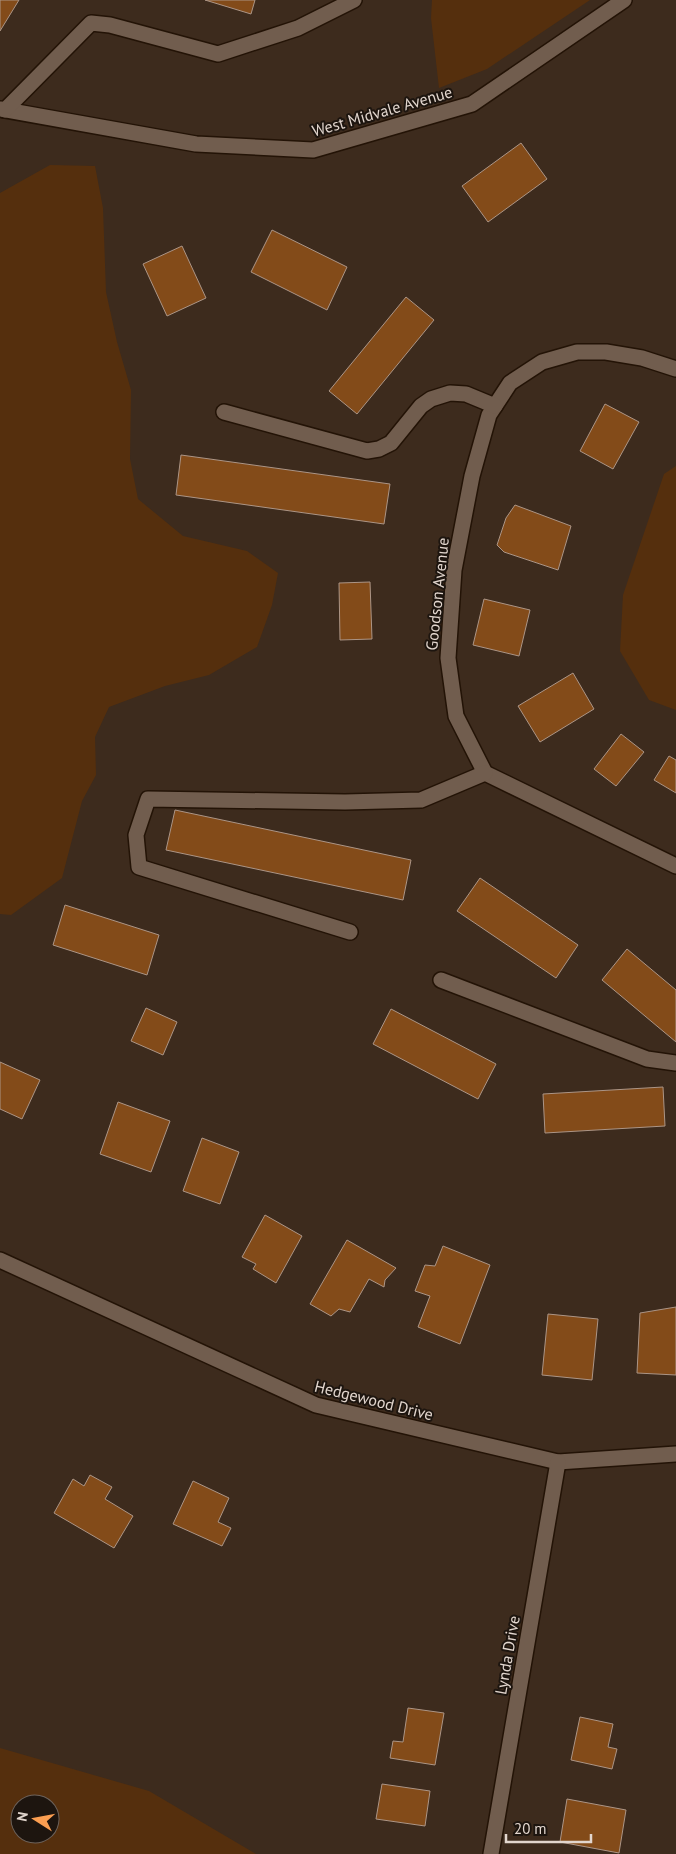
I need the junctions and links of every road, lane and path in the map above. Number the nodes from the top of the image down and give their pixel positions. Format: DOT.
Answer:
graph roads {
  1 [pos="354,0"];
  2 [pos="624,0"];
  3 [pos="3,110"];
  4 [pos="676,369"];
  5 [pos="495,406"];
  6 [pos="224,412"];
  7 [pos="486,774"];
  8 [pos="676,866"];
  9 [pos="350,932"];
  10 [pos="441,980"];
  11 [pos="676,1062"];
  12 [pos="0,1260"];
  13 [pos="676,1454"];
  14 [pos="558,1462"];
  15 [pos="491,1854"];
  1 -- 3 [label="street"];
  2 -- 3 [label="street, West Midvale Avenue"];
  4 -- 5 [label="street, Goodson Avenue"];
  5 -- 6 [label="street"];
  5 -- 7 [label="street, Goodson Avenue"];
  7 -- 8 [label="street"];
  7 -- 9 [label="street"];
  10 -- 11 [label="street"];
  12 -- 14 [label="street, Hedgewood Drive"];
  13 -- 14 [label="street, Hedgewood Drive"];
  14 -- 15 [label="street, Lynda Drive"];
}
